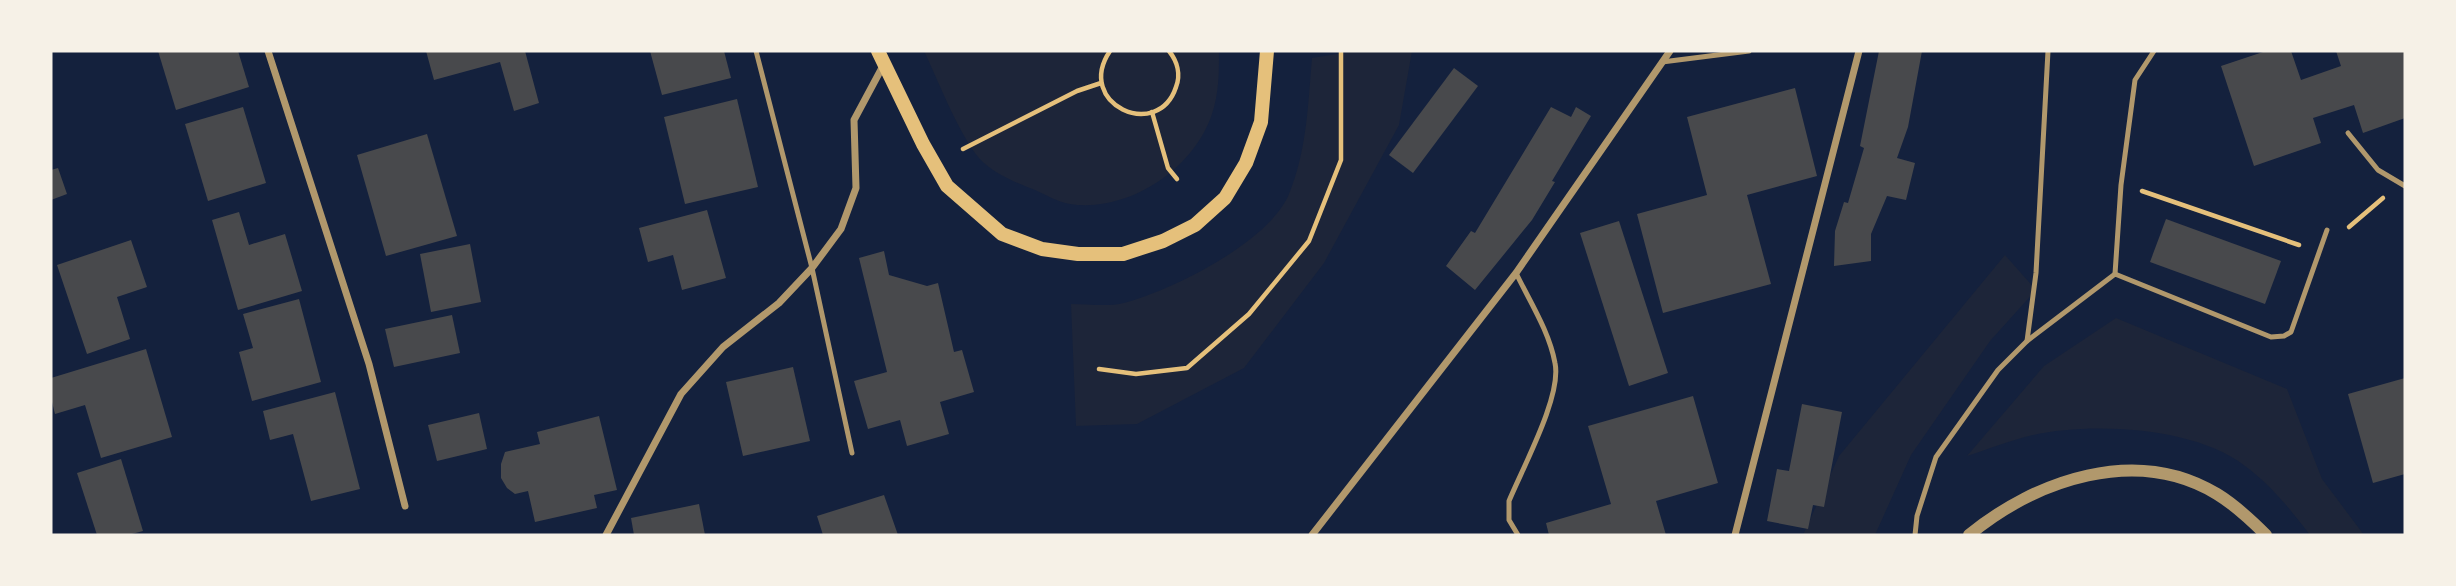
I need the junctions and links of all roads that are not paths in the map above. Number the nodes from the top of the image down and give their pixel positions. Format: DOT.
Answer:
graph roads {
  1 [pos="268,51"];
  2 [pos="756,51"];
  3 [pos="1267,51"];
  4 [pos="1670,51"];
  5 [pos="1749,51"];
  6 [pos="1858,51"];
  7 [pos="2048,51"];
  8 [pos="2154,51"];
  9 [pos="881,58"];
  10 [pos="1662,62"];
  11 [pos="2348,133"];
  12 [pos="2403,184"];
  13 [pos="2327,230"];
  14 [pos="812,268"];
  15 [pos="1516,273"];
  16 [pos="2115,274"];
  17 [pos="2027,341"];
  18 [pos="852,453"];
  19 [pos="405,506"];
  20 [pos="606,535"];
  21 [pos="1312,535"];
  22 [pos="1518,535"];
  23 [pos="1735,535"];
  24 [pos="1915,535"];
  25 [pos="1969,535"];
  26 [pos="2266,535"];
  1 -- 19 [label="street"];
  2 -- 14 [label="lane"];
  3 -- 9 [label="main road"];
  4 -- 10 [label="street"];
  5 -- 10 [label="lane"];
  6 -- 23 [label="street"];
  7 -- 17 [label="lane"];
  8 -- 16 [label="lane"];
  9 -- 14 [label="street"];
  10 -- 15 [label="street"];
  11 -- 12 [label="lane"];
  13 -- 16 [label="lane"];
  14 -- 18 [label="lane"];
  14 -- 20 [label="street"];
  15 -- 21 [label="street"];
  15 -- 22 [label="lane"];
  16 -- 17 [label="lane"];
  17 -- 24 [label="lane"];
  25 -- 26 [label="street"];
}
